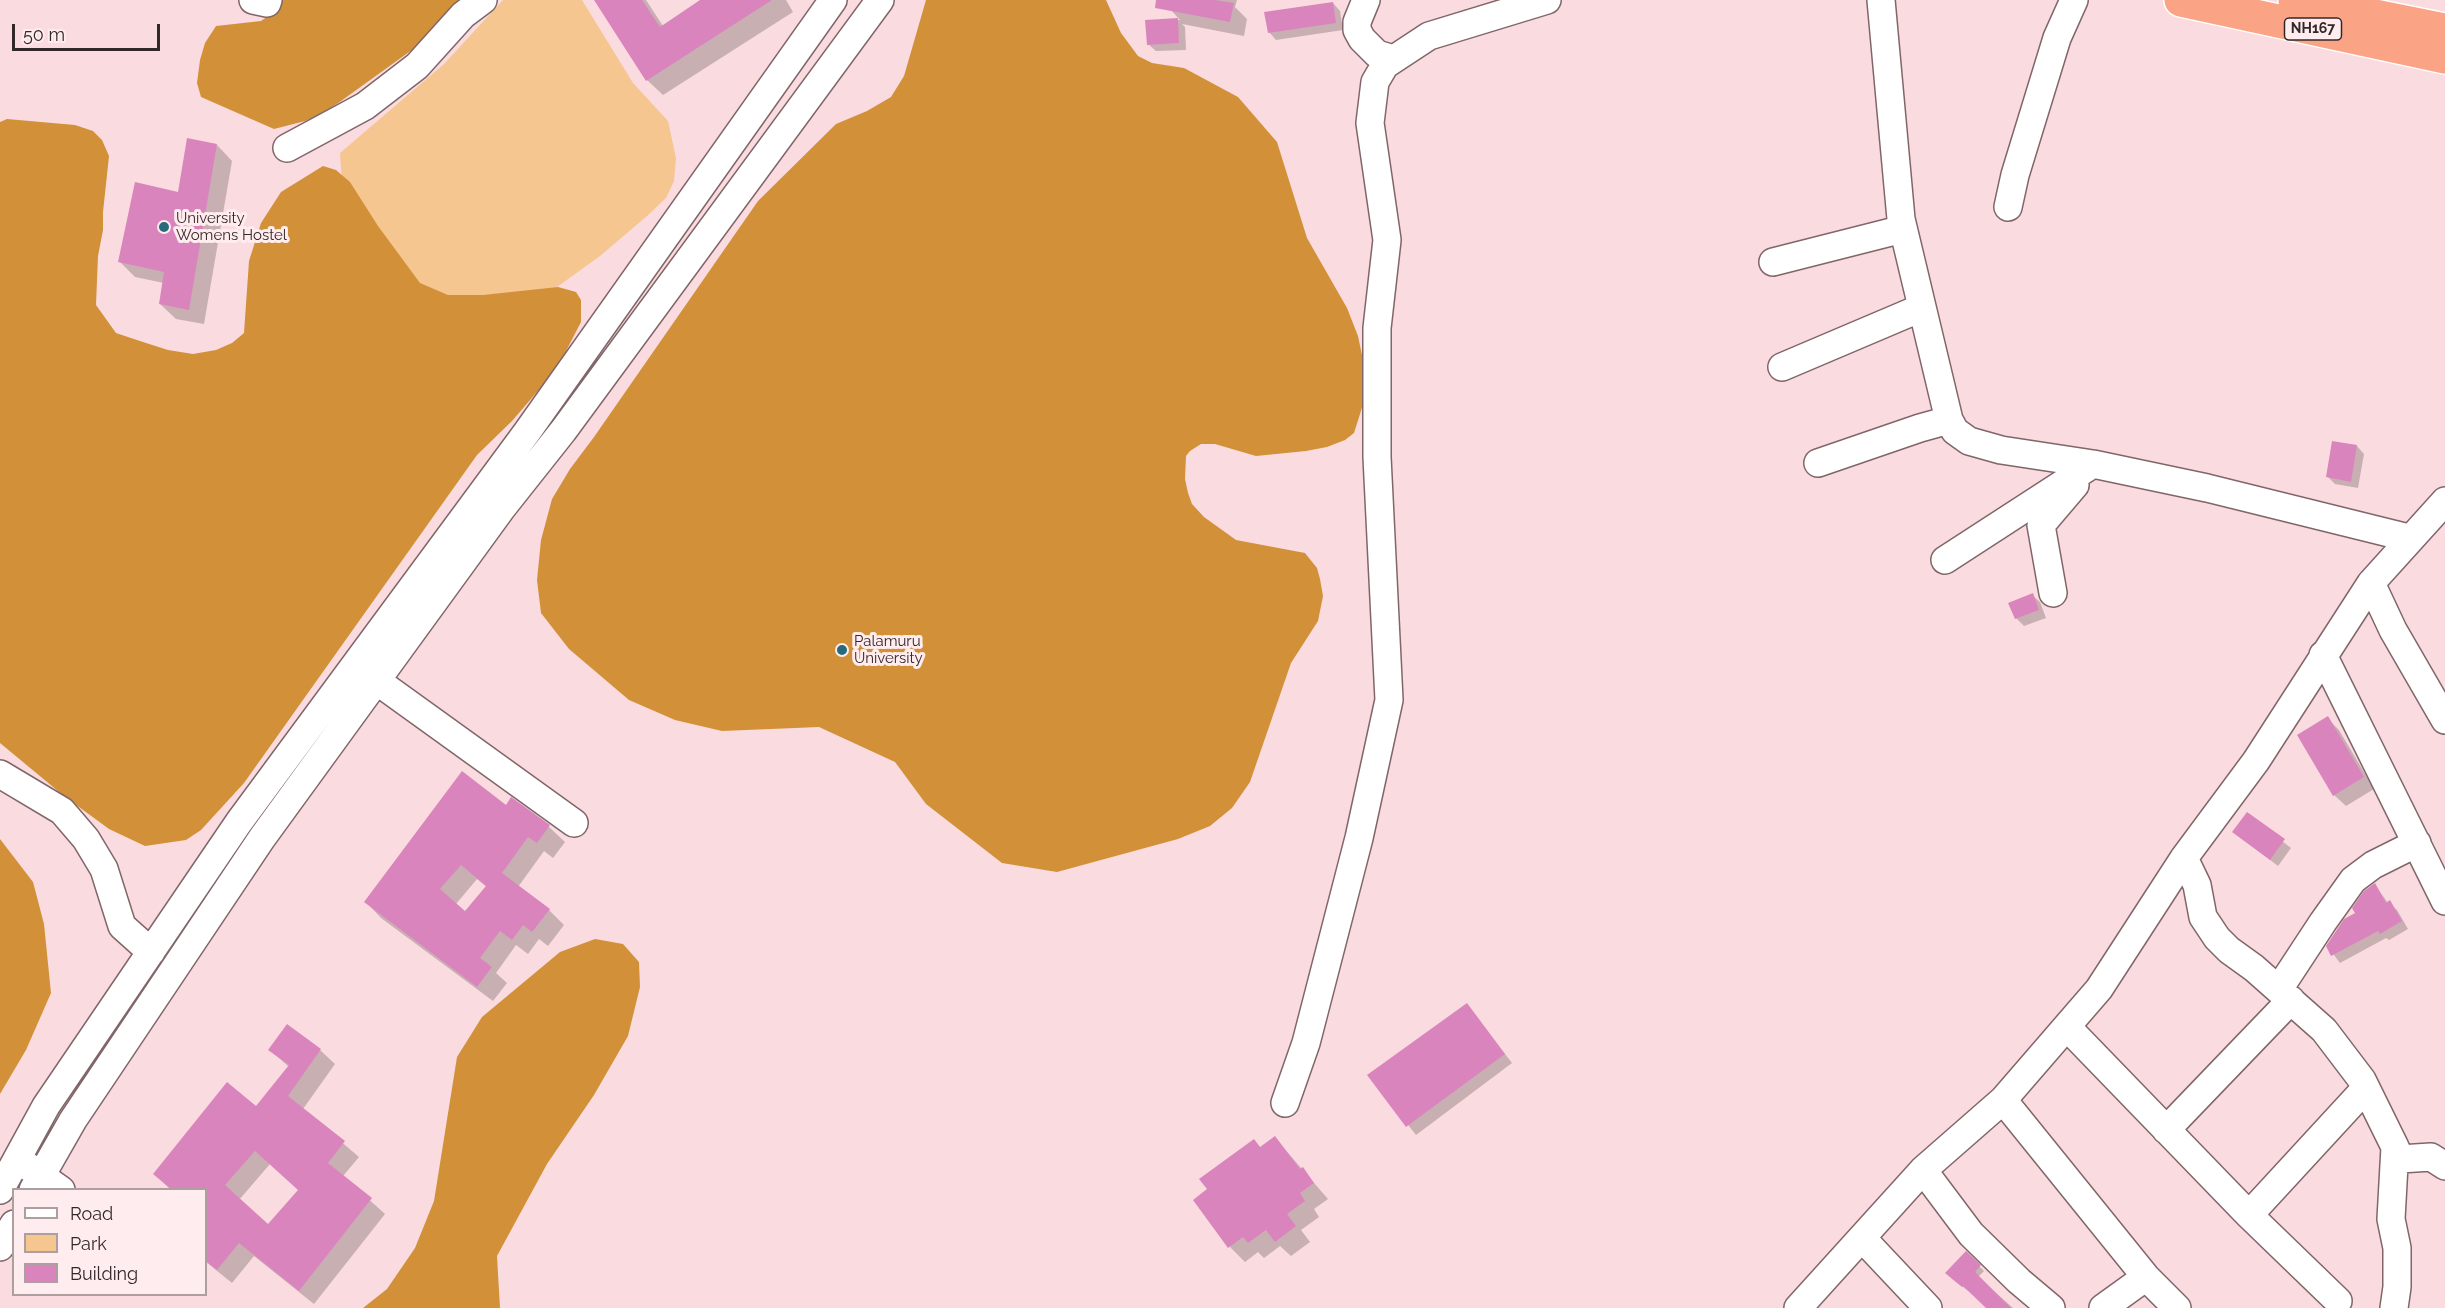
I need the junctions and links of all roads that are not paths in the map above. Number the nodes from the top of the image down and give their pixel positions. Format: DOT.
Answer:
graph roads {
  1 [pos="253,0"];
  2 [pos="268,0"];
  3 [pos="483,0"];
  4 [pos="879,0"];
  5 [pos="1366,0"];
  6 [pos="1547,0"];
  7 [pos="1881,0"];
  8 [pos="2074,0"];
  9 [pos="2181,0"];
  10 [pos="2295,0"];
  11 [pos="825,10"];
  12 [pos="2445,30"];
  13 [pos="848,42"];
  14 [pos="2445,57"];
  15 [pos="1393,59"];
  16 [pos="287,148"];
  17 [pos="2008,207"];
  18 [pos="1904,229"];
  19 [pos="1773,262"];
  20 [pos="1921,308"];
  21 [pos="1782,367"];
  22 [pos="1949,420"];
  23 [pos="1818,463"];
  24 [pos="2094,464"];
  25 [pos="2445,501"];
  26 [pos="2409,538"];
  27 [pos="1945,560"];
  28 [pos="2371,583"];
  29 [pos="2053,593"];
  30 [pos="2323,655"];
  31 [pos="354,666"];
  32 [pos="378,681"];
  33 [pos="2445,720"];
  34 [pos="0,774"];
  35 [pos="239,822"];
  36 [pos="574,823"];
  37 [pos="262,838"];
  38 [pos="2417,843"];
  39 [pos="2184,858"];
  40 [pos="2445,901"];
  41 [pos="151,952"];
  42 [pos="2285,995"];
  43 [pos="2067,1027"];
  44 [pos="2366,1088"];
  45 [pos="2003,1100"];
  46 [pos="1285,1103"];
  47 [pos="2166,1130"];
  48 [pos="2395,1147"];
  49 [pos="17,1160"];
  50 [pos="2445,1166"];
  51 [pos="1923,1170"];
  52 [pos="45,1185"];
  53 [pos="0,1190"];
  54 [pos="2249,1215"];
  55 [pos="12,1227"];
  56 [pos="1862,1238"];
  57 [pos="0,1247"];
  58 [pos="2146,1277"];
  59 [pos="2338,1300"];
  60 [pos="1798,1308"];
  61 [pos="1928,1308"];
  62 [pos="2051,1308"];
  63 [pos="2103,1308"];
  64 [pos="2177,1308"];
  65 [pos="2394,1308"];
  1 -- 2 [label="street"];
  3 -- 16 [label="street"];
  4 -- 13 [label="street"];
  5 -- 15 [label="street"];
  6 -- 15 [label="street"];
  7 -- 18 [label="street"];
  8 -- 17 [label="street"];
  9 -- 14 [label="highway, NH167"];
  10 -- 12 [label="highway, NH167"];
  11 -- 13 [label="street"];
  11 -- 31 [label="street"];
  13 -- 32 [label="street"];
  15 -- 46 [label="street"];
  18 -- 19 [label="street"];
  18 -- 20 [label="street"];
  20 -- 21 [label="street"];
  20 -- 22 [label="street"];
  22 -- 23 [label="street"];
  22 -- 24 [label="street"];
  24 -- 26 [label="street"];
  24 -- 27 [label="street"];
  24 -- 29 [label="street"];
  25 -- 26 [label="street"];
  26 -- 28 [label="street"];
  28 -- 30 [label="street"];
  28 -- 33 [label="street"];
  30 -- 38 [label="street"];
  30 -- 39 [label="street"];
  31 -- 32 [label="street"];
  31 -- 35 [label="street"];
  32 -- 36 [label="street"];
  32 -- 37 [label="street"];
  34 -- 41 [label="street"];
  35 -- 37 [label="street"];
  35 -- 41 [label="street"];
  37 -- 52 [label="street"];
  38 -- 40 [label="street"];
  38 -- 42 [label="street"];
  39 -- 42 [label="street"];
  39 -- 43 [label="street"];
  41 -- 49 [label="street"];
  42 -- 44 [label="street"];
  42 -- 47 [label="street"];
  43 -- 45 [label="street"];
  43 -- 47 [label="street"];
  44 -- 48 [label="street"];
  44 -- 54 [label="street"];
  45 -- 51 [label="street"];
  45 -- 58 [label="street"];
  47 -- 54 [label="street"];
  48 -- 50 [label="street"];
  48 -- 65 [label="street"];
  49 -- 52 [label="street"];
  49 -- 53 [label="street"];
  51 -- 56 [label="street"];
  51 -- 62 [label="street"];
  54 -- 59 [label="street"];
  55 -- 57 [label="street"];
  56 -- 60 [label="street"];
  56 -- 61 [label="street"];
  58 -- 63 [label="street"];
  58 -- 64 [label="street"];
}
